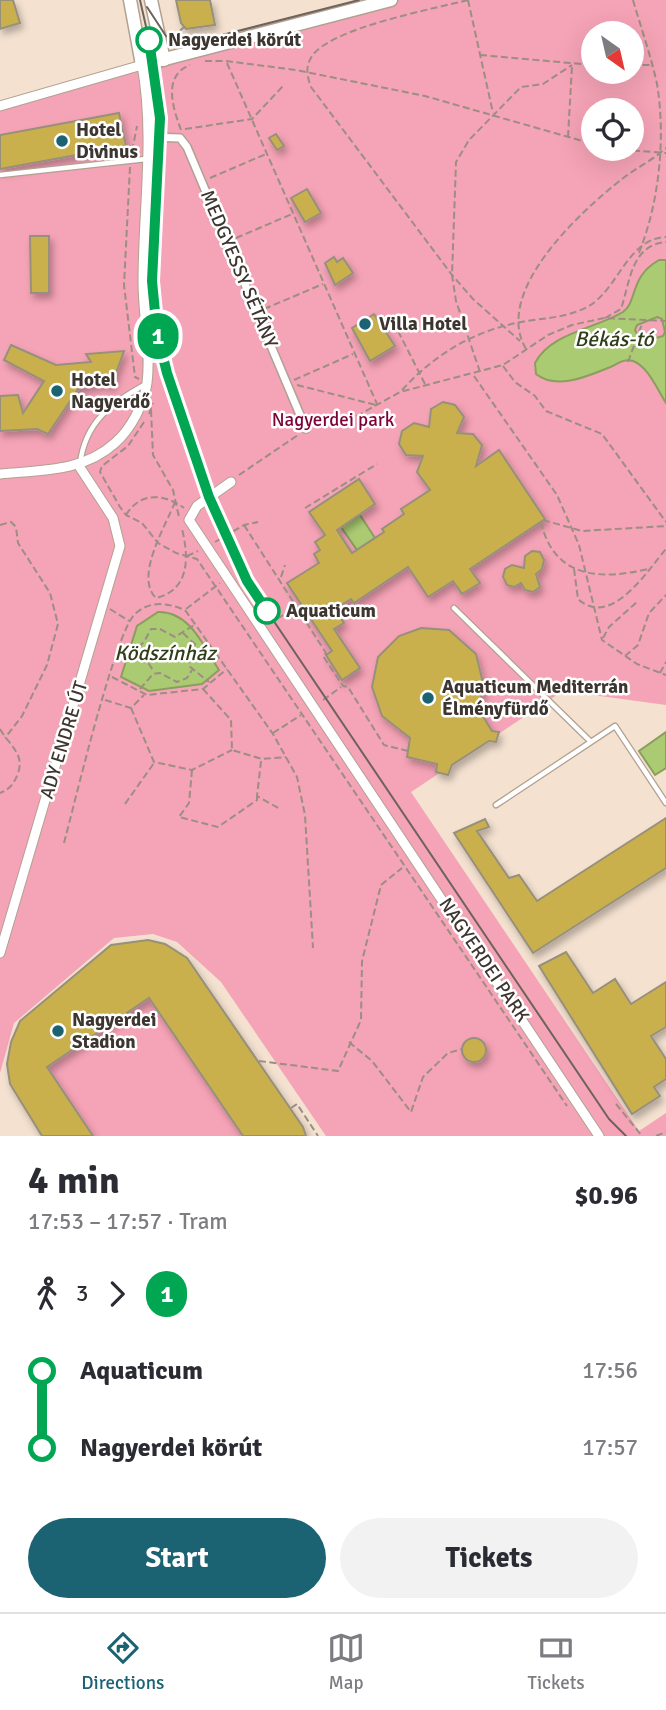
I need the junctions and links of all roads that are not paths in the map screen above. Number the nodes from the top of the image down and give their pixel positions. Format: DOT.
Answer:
graph roads {
  1 [pos="130,0"];
  2 [pos="151,0"];
  3 [pos="391,0"];
  4 [pos="164,60"];
  5 [pos="142,65"];
  6 [pos="0,106"];
  7 [pos="150,137"];
  8 [pos="147,159"];
  9 [pos="0,175"];
  10 [pos="147,383"];
  11 [pos="306,429"];
  12 [pos="79,466"];
  13 [pos="0,474"];
  14 [pos="231,482"];
  15 [pos="454,608"];
  16 [pos="590,741"];
  17 [pos="666,803"];
  18 [pos="496,805"];
  19 [pos="0,953"];
  20 [pos="598,1132"];
  21 [pos="607,1136"];
  1 -- 5 [label="street"];
  2 -- 4 [label="street"];
  3 -- 4 [label="street"];
  4 -- 5 [label="street"];
  5 -- 6 [label="street"];
  5 -- 7 [label="street"];
  7 -- 8 [label="street"];
  7 -- 11 [label="street, MEDGYESSY SÉTÁNY"];
  8 -- 9 [label="lane"];
  8 -- 10 [label="street"];
  10 -- 12 [label="street"];
  10 -- 12 [label="lane"];
  12 -- 13 [label="street"];
  12 -- 19 [label="street, ADY ENDRE ÚT"];
  14 -- 20 [label="street, NAGYERDEI PARK"];
  15 -- 16 [label="lane"];
  16 -- 17 [label="lane"];
  16 -- 18 [label="lane"];
  20 -- 21 [label="street, NAGYERDEI PARK"];
}
